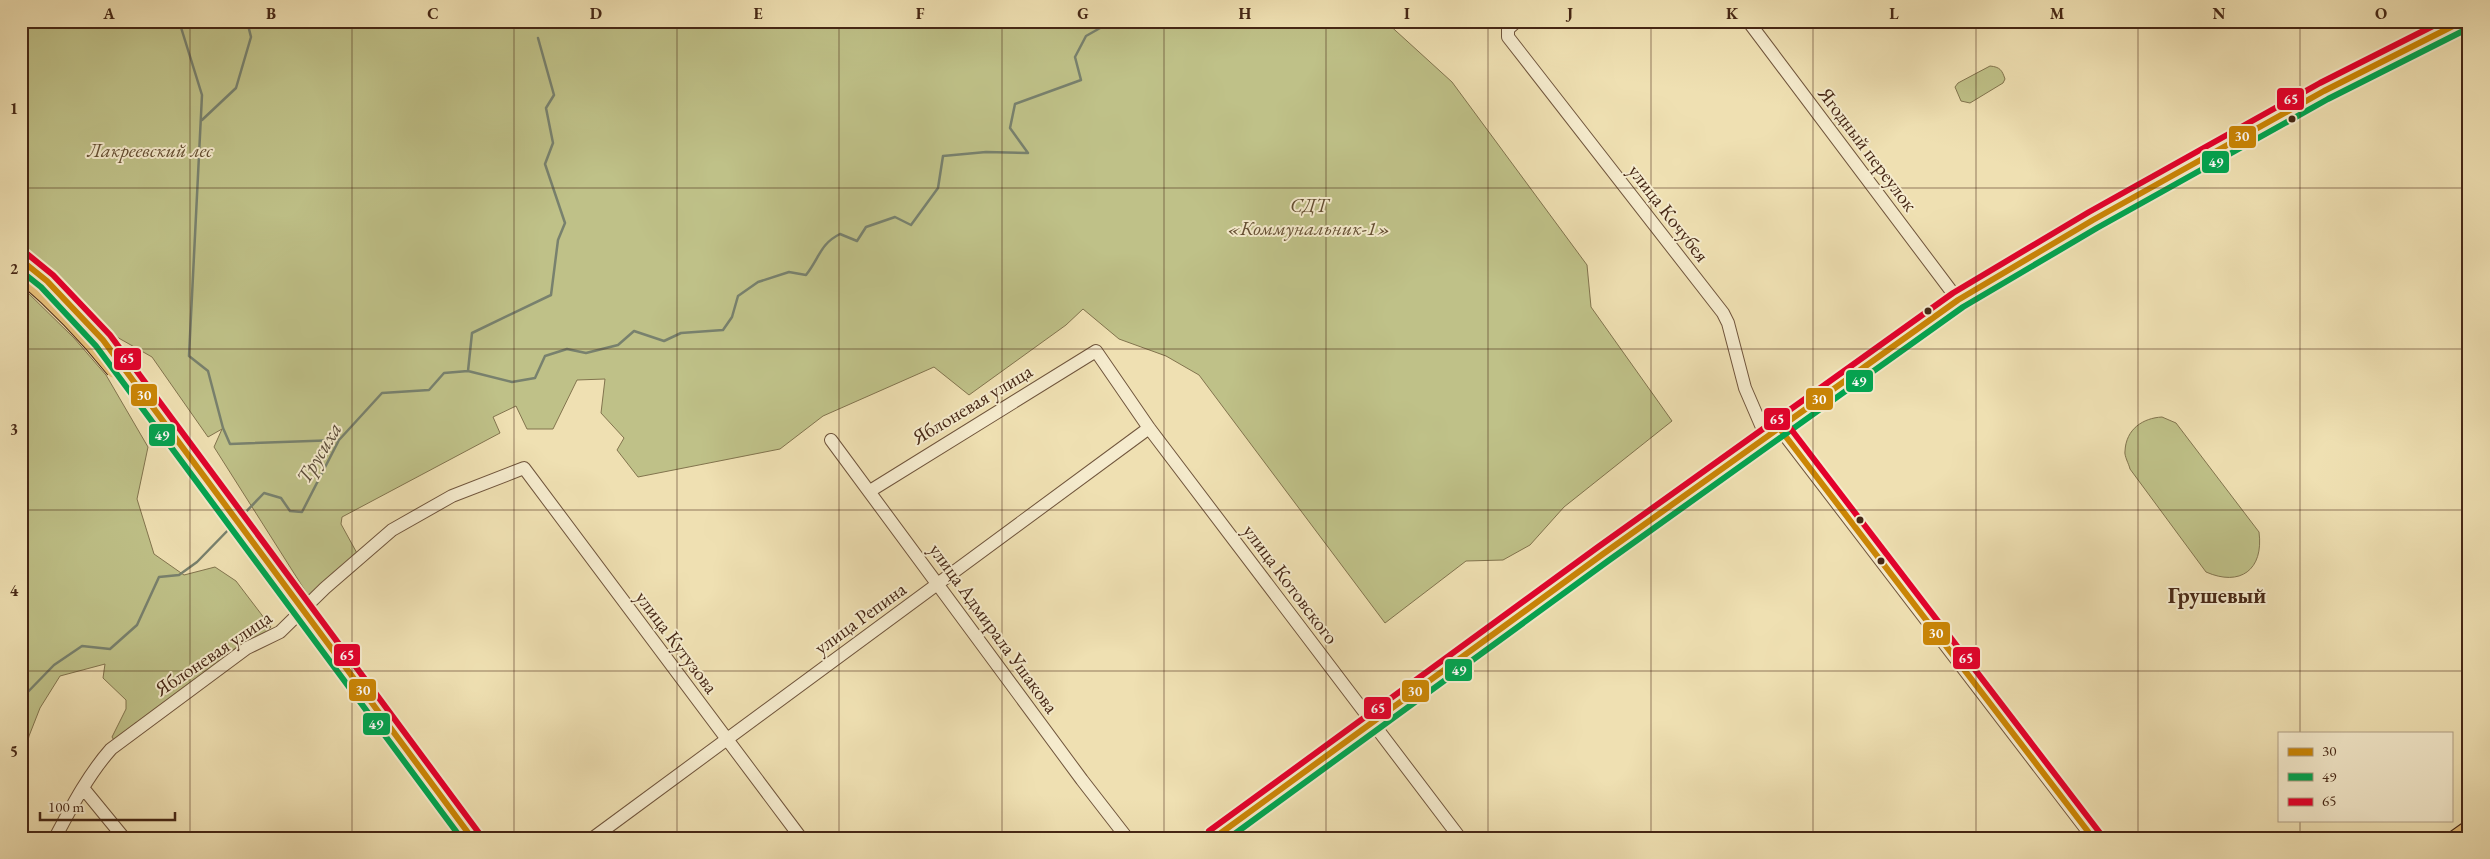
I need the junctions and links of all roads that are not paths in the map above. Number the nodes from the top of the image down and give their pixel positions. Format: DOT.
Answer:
graph roads {
  1 [pos="1748,21"];
  2 [pos="2420,21"];
  3 [pos="2463,21"];
  4 [pos="1512,25"];
  5 [pos="2430,37"];
  6 [pos="21,260"];
  7 [pos="21,274"];
  8 [pos="1958,300"];
  9 [pos="1096,351"];
  10 [pos="1149,428"];
  11 [pos="1780,429"];
  12 [pos="1767,439"];
  13 [pos="831,440"];
  14 [pos="524,468"];
  15 [pos="870,491"];
  16 [pos="937,584"];
  17 [pos="330,654"];
  18 [pos="1372,723"];
  19 [pos="727,739"];
  20 [pos="83,788"];
  21 [pos="2469,828"];
  22 [pos="56,838"];
  23 [pos="124,838"];
  24 [pos="459,838"];
  25 [pos="472,838"];
  26 [pos="593,838"];
  27 [pos="800,838"];
  28 [pos="1127,838"];
  29 [pos="1214,838"];
  30 [pos="1460,838"];
  31 [pos="2093,838"];
  32 [pos="2455,838"];
  1 -- 8 [label="street, Ягодный переулок"];
  2 -- 5 [label="street"];
  3 -- 5 [label="main road"];
  4 -- 12 [label="street, улица Кочубея"];
  5 -- 8 [label="main road"];
  6 -- 17 [label="main road, bridge"];
  7 -- 17 [label="main road, bridge"];
  8 -- 11 [label="main road"];
  9 -- 10 [label="street, улица Котовского"];
  9 -- 15 [label="street, Яблоневая улица"];
  10 -- 16 [label="street, улица Репина"];
  10 -- 18 [label="street, улица Котовского"];
  11 -- 12 [label="main road"];
  11 -- 31 [label="street"];
  12 -- 18 [label="main road"];
  13 -- 15 [label="street, улица Адмирала Ушакова"];
  14 -- 19 [label="street, улица Кутузова"];
  14 -- 20 [label="street, Яблоневая улица"];
  15 -- 16 [label="street, улица Адмирала Ушакова"];
  16 -- 19 [label="street, улица Репина"];
  16 -- 28 [label="street, улица Адмирала Ушакова"];
  17 -- 24 [label="main road"];
  17 -- 25 [label="main road"];
  18 -- 29 [label="main road"];
  18 -- 30 [label="street, улица Котовского"];
  19 -- 26 [label="street, улица Репина"];
  19 -- 27 [label="street, улица Кутузова"];
  20 -- 22 [label="street, Яблоневая улица"];
  20 -- 23 [label="street"];
  21 -- 32 [label="main road"];
}
